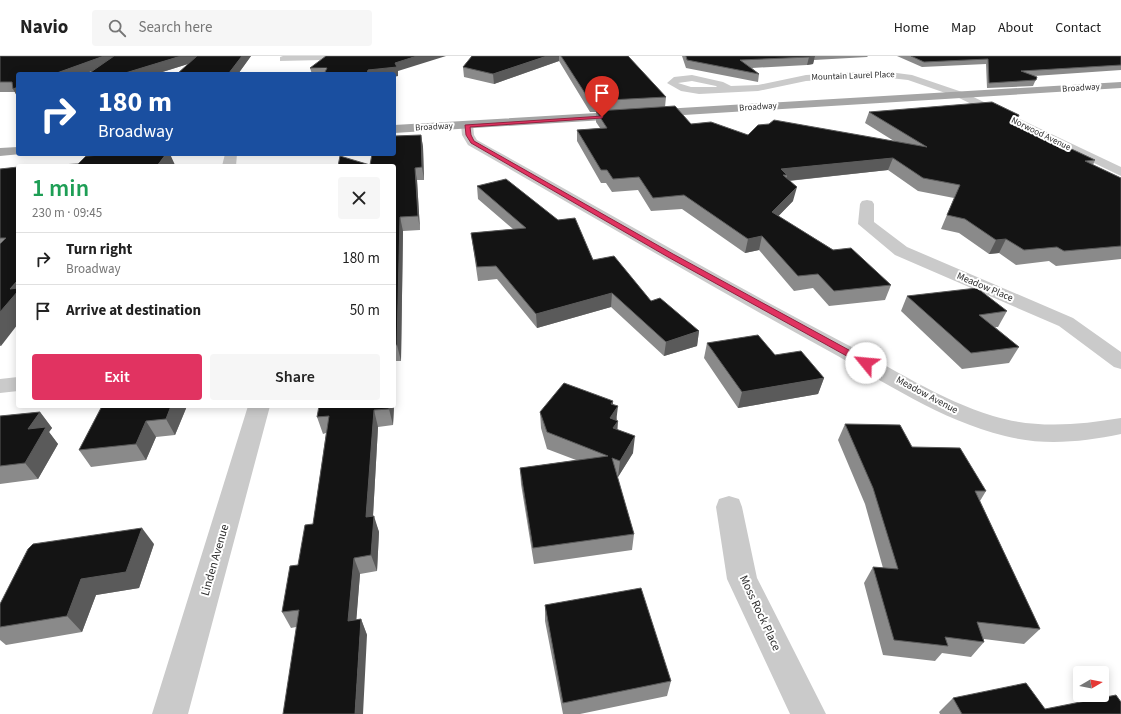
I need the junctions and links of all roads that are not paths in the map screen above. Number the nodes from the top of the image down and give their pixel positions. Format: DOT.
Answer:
graph roads {
  1 [pos="364,56"];
  2 [pos="284,58"];
  3 [pos="278,69"];
  4 [pos="1121,85"];
  5 [pos="728,89"];
  6 [pos="961,95"];
  7 [pos="467,125"];
  8 [pos="396,129"];
  9 [pos="16,151"];
  10 [pos="0,152"];
  11 [pos="1121,172"];
  12 [pos="867,204"];
  13 [pos="1121,362"];
  14 [pos="16,384"];
  15 [pos="0,386"];
  16 [pos="258,408"];
  17 [pos="1121,426"];
  18 [pos="729,507"];
  19 [pos="170,714"];
  20 [pos="808,714"];
  1 -- 2 [label="street"];
  2 -- 3 [label="street"];
  4 -- 6 [label="main road, Broadway"];
  5 -- 6 [label="street, Mountain Laurel Place"];
  6 -- 7 [label="main road, Broadway"];
  6 -- 11 [label="street, Norwood Avenue"];
  7 -- 8 [label="main road, Broadway"];
  7 -- 17 [label="street, Meadow Avenue"];
  9 -- 10 [label="main road"];
  12 -- 13 [label="street, Meadow Place"];
  14 -- 15 [label="street"];
  16 -- 19 [label="street, Linden Avenue"];
  18 -- 20 [label="street, Moss Rock Place"];
}
